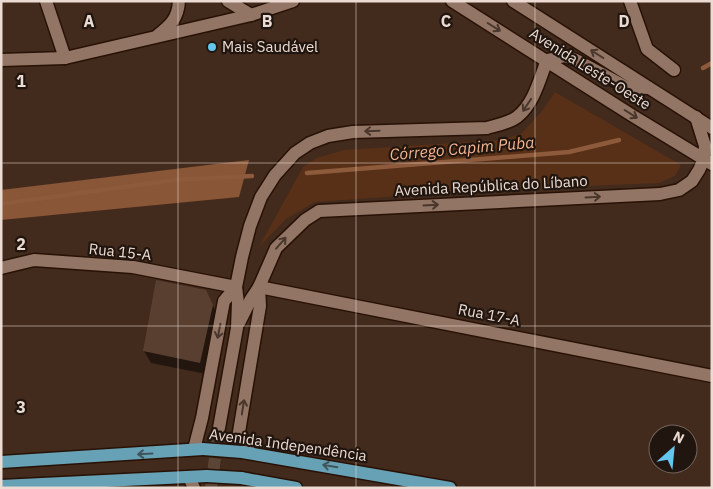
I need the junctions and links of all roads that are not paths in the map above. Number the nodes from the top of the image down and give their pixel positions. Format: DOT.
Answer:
graph roads {
  1 [pos="46,1"];
  2 [pos="180,1"];
  3 [pos="228,1"];
  4 [pos="293,1"];
  5 [pos="452,1"];
  6 [pos="513,1"];
  7 [pos="630,1"];
  8 [pos="251,15"];
  9 [pos="155,38"];
  10 [pos="65,58"];
  11 [pos="1,60"];
  12 [pos="547,60"];
  13 [pos="674,70"];
  14 [pos="649,88"];
  15 [pos="696,117"];
  16 [pos="712,128"];
  17 [pos="708,161"];
  18 [pos="1,268"];
  19 [pos="236,286"];
  20 [pos="259,287"];
  21 [pos="237,328"];
  22 [pos="712,376"];
  23 [pos="219,428"];
  24 [pos="198,449"];
  25 [pos="246,452"];
  26 [pos="1,462"];
  27 [pos="192,482"];
  28 [pos="247,482"];
  29 [pos="1,486"];
  30 [pos="296,488"];
  31 [pos="450,488"];
  1 -- 10 [label="main road"];
  2 -- 9 [label="main road"];
  3 -- 8 [label="main road"];
  4 -- 8 [label="main road"];
  5 -- 12 [label="main road, Avenida Leste-Oeste, one-way"];
  14 -- 6 [label="main road, Avenida Leste-Oeste, one-way"];
  7 -- 13 [label="main road"];
  8 -- 9 [label="main road"];
  9 -- 10 [label="main road"];
  10 -- 11 [label="main road"];
  12 -- 14 [label="main road"];
  12 -- 17 [label="main road, Avenida Leste-Oeste, one-way"];
  12 -- 19 [label="main road, Avenida República do Líbano, one-way"];
  14 -- 15 [label="main road, Avenida Leste-Oeste"];
  15 -- 16 [label="main road, Avenida Leste-Oeste"];
  15 -- 17 [label="main road"];
  20 -- 17 [label="main road, Avenida República do Líbano, one-way"];
  18 -- 19 [label="main road, Rua 15-A"];
  19 -- 21 [label="main road, Avenida República do Líbano"];
  19 -- 24 [label="main road, Avenida República do Líbano, one-way"];
  20 -- 21 [label="main road, Avenida República do Líbano"];
  20 -- 22 [label="main road, Rua 17-A"];
  25 -- 20 [label="main road, Avenida República do Líbano, one-way"];
  21 -- 23 [label="main road, Avenida República do Líbano"];
  24 -- 25 [label="main road, Avenida Independência, bridge"];
  24 -- 26 [label="main road, Avenida Independência, one-way"];
  31 -- 25 [label="main road, Avenida Independência, one-way"];
  27 -- 28 [label="main road, bridge"];
  27 -- 29 [label="main road"];
  28 -- 30 [label="main road"];
}
